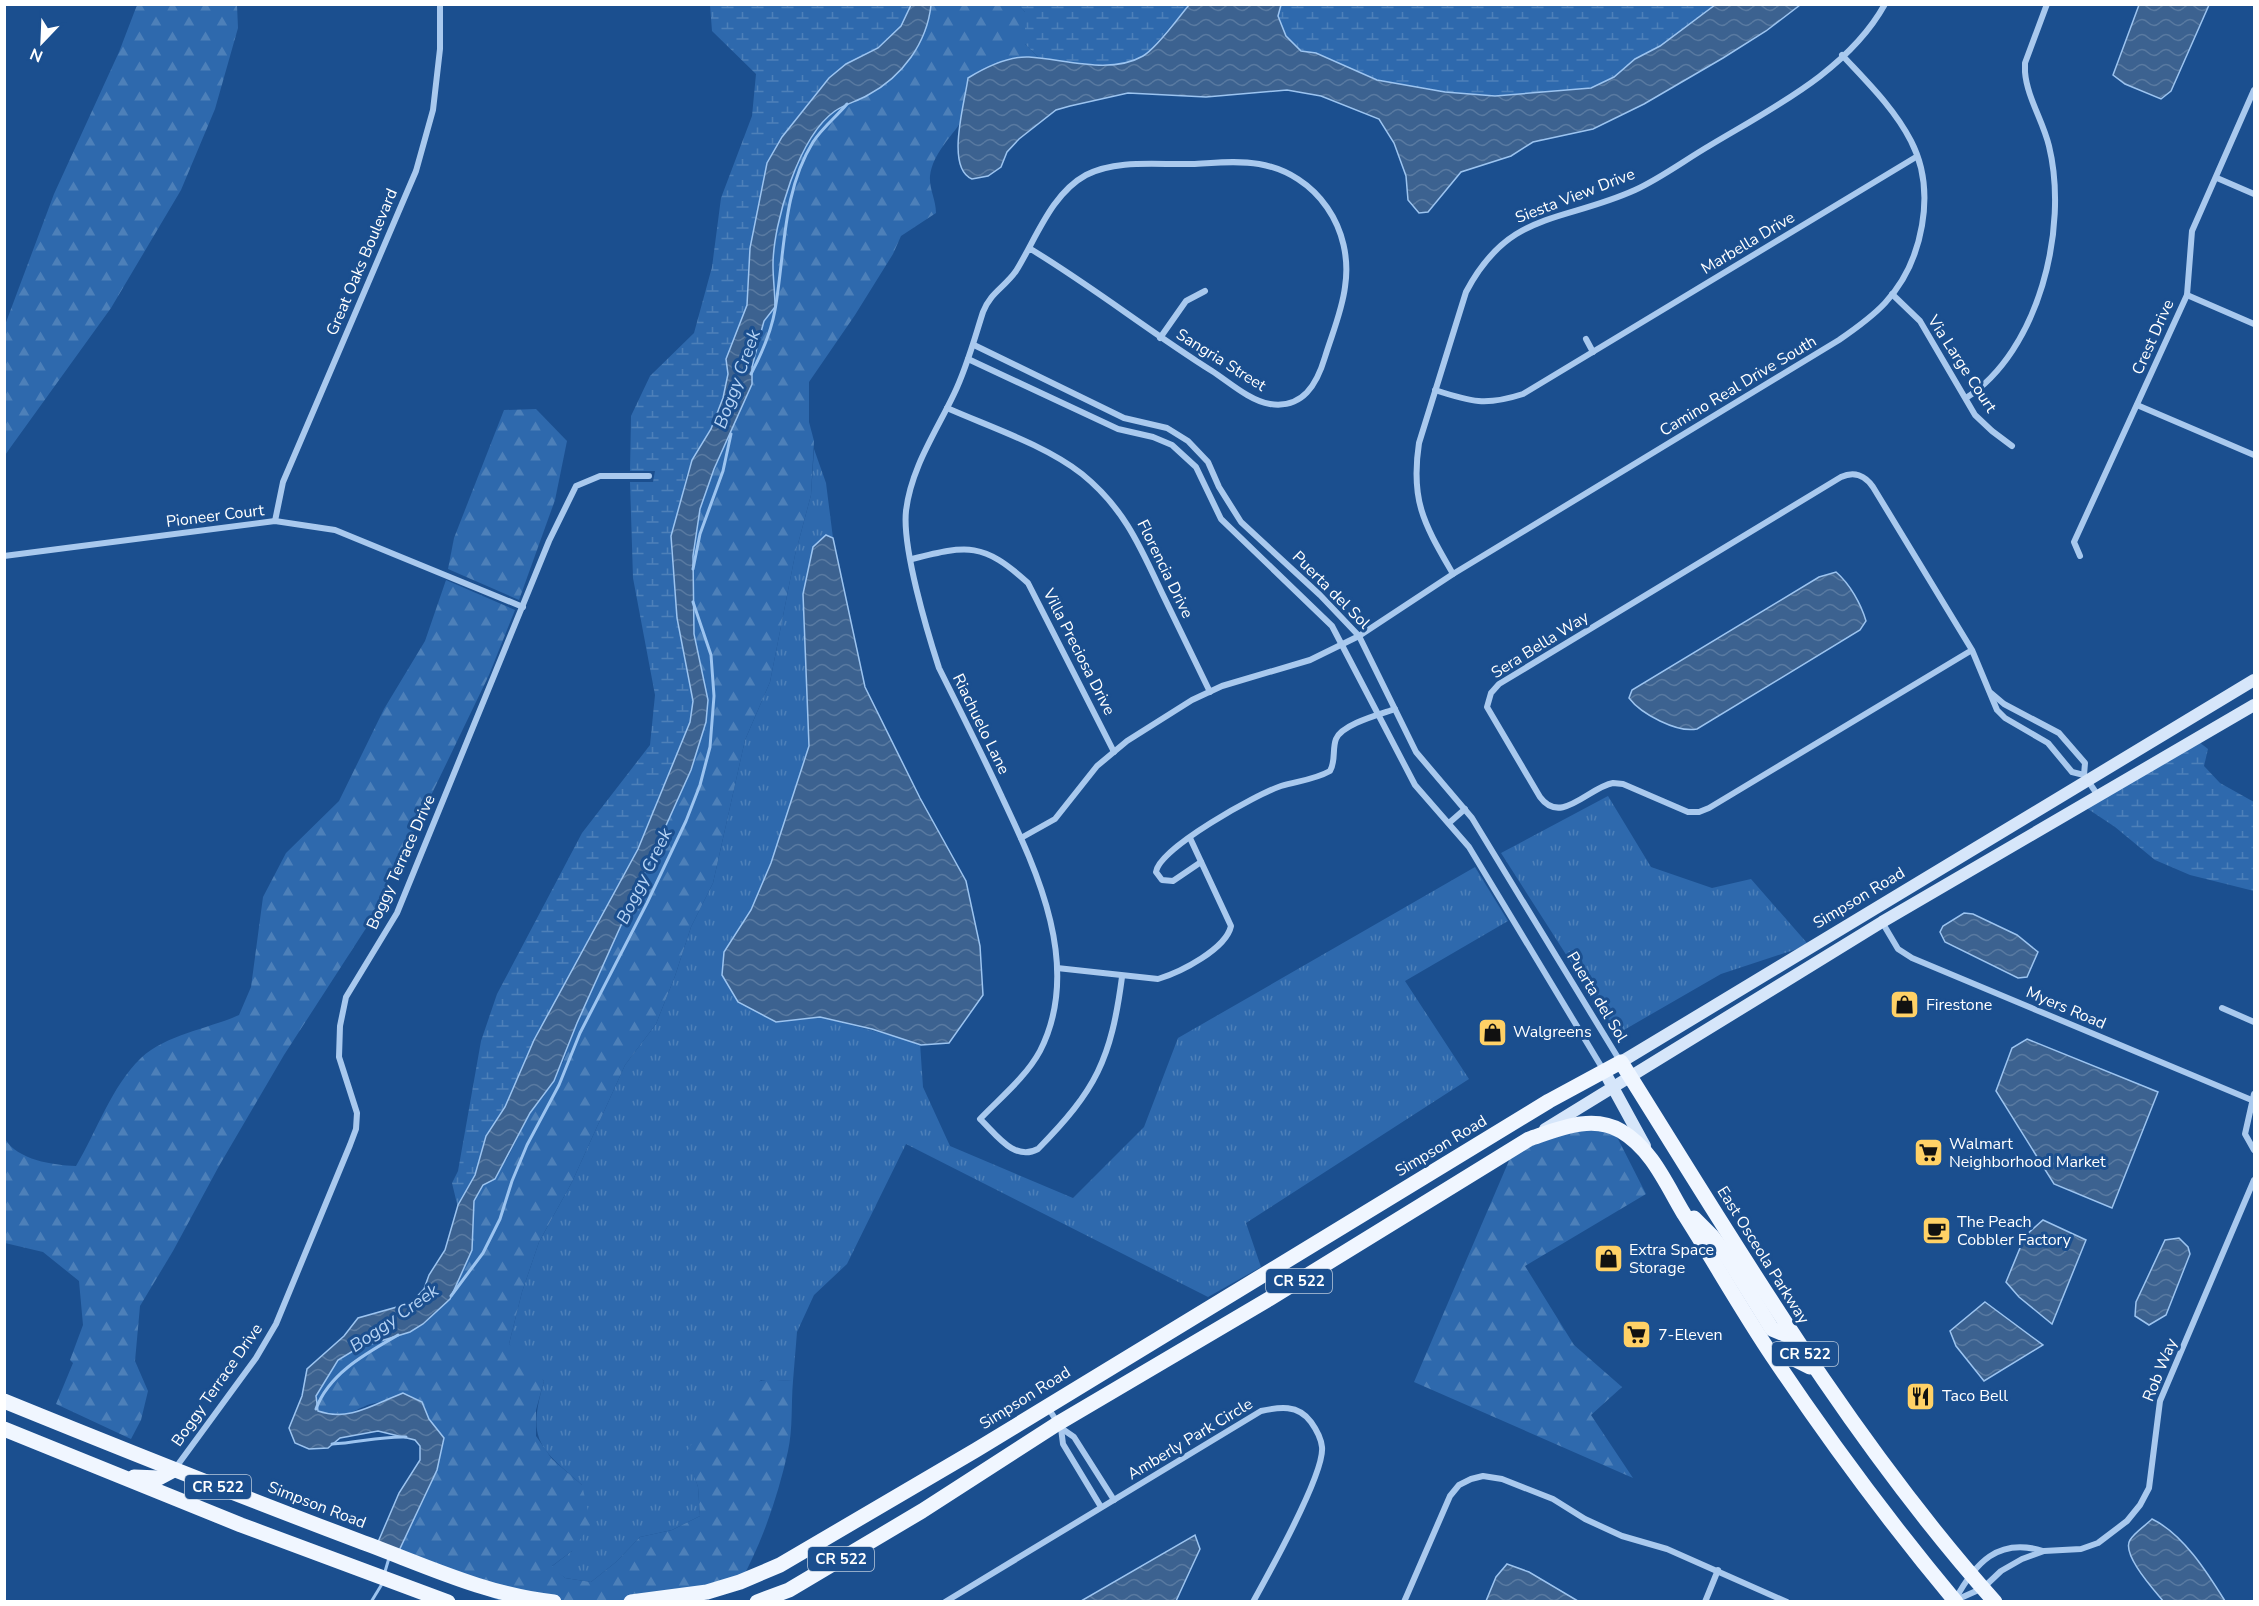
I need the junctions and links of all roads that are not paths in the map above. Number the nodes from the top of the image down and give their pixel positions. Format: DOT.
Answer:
graph roads {
  1 [pos="440,4"];
  2 [pos="1885,4"];
  3 [pos="2047,4"];
  4 [pos="1842,55"];
  5 [pos="2254,90"];
  6 [pos="1916,157"];
  7 [pos="2217,178"];
  8 [pos="2254,194"];
  9 [pos="1029,248"];
  10 [pos="1205,291"];
  11 [pos="1892,294"];
  12 [pos="2187,295"];
  13 [pos="980,323"];
  14 [pos="2254,324"];
  15 [pos="1160,338"];
  16 [pos="1586,339"];
  17 [pos="974,345"];
  18 [pos="1593,352"];
  19 [pos="968,359"];
  20 [pos="1436,390"];
  21 [pos="1966,398"];
  22 [pos="2137,405"];
  23 [pos="947,408"];
  24 [pos="2012,446"];
  25 [pos="2254,455"];
  26 [pos="649,476"];
  27 [pos="275,521"];
  28 [pos="4,556"];
  29 [pos="2080,556"];
  30 [pos="912,559"];
  31 [pos="1454,574"];
  32 [pos="523,607"];
  33 [pos="1359,636"];
  34 [pos="1343,645"];
  35 [pos="1972,650"];
  36 [pos="2254,680"];
  37 [pos="1210,692"];
  38 [pos="1990,693"];
  39 [pos="2254,705"];
  40 [pos="1395,709"];
  41 [pos="1379,715"];
  42 [pos="1114,752"];
  43 [pos="2086,778"];
  44 [pos="2099,798"];
  45 [pos="1465,809"];
  46 [pos="1449,823"];
  47 [pos="1021,838"];
  48 [pos="1190,838"];
  49 [pos="1201,862"];
  50 [pos="1896,897"];
  51 [pos="1882,922"];
  52 [pos="1848,925"];
  53 [pos="1838,949"];
  54 [pos="1057,968"];
  55 [pos="1122,977"];
  56 [pos="2222,1008"];
  57 [pos="2254,1022"];
  58 [pos="1621,1062"];
  59 [pos="1604,1071"];
  60 [pos="1631,1077"];
  61 [pos="1613,1088"];
  62 [pos="2254,1098"];
  63 [pos="1529,1139"];
  64 [pos="2254,1150"];
  65 [pos="1654,1162"];
  66 [pos="2254,1180"];
  67 [pos="1678,1204"];
  68 [pos="1278,1266"];
  69 [pos="1215,1330"];
  70 [pos="1794,1338"];
  71 [pos="1772,1355"];
  72 [pos="1815,1370"];
  73 [pos="4,1401"];
  74 [pos="1047,1406"];
  75 [pos="1059,1426"];
  76 [pos="4,1429"];
  77 [pos="174,1470"];
  78 [pos="108,1472"];
  79 [pos="1114,1500"];
  80 [pos="1101,1507"];
  81 [pos="2044,1551"];
  82 [pos="1718,1570"];
  83 [pos="1970,1573"];
  84 [pos="1983,1588"];
  85 [pos="676,1600"];
  86 [pos="1954,1601"];
  87 [pos="448,1602"];
  88 [pos="554,1602"];
  89 [pos="631,1602"];
  90 [pos="757,1602"];
  91 [pos="945,1602"];
  92 [pos="1253,1602"];
  93 [pos="1404,1602"];
  94 [pos="1705,1602"];
  95 [pos="1787,1602"];
  96 [pos="1995,1602"];
  1 -- 27 [label="street, Great Oaks Boulevard"];
  2 -- 4 [label="street, Siesta View Drive"];
  3 -- 21 [label="street"];
  4 -- 6 [label="street, Camino Real Drive South"];
  4 -- 20 [label="street, Siesta View Drive"];
  5 -- 7 [label="street, Crest Drive"];
  6 -- 11 [label="street, Camino Real Drive South"];
  6 -- 18 [label="street, Marbella Drive"];
  7 -- 8 [label="street"];
  7 -- 12 [label="street, Crest Drive"];
  9 -- 13 [label="street, Sangria Street"];
  9 -- 15 [label="street, Sangria Street"];
  9 -- 15 [label="street, Sangria Street"];
  10 -- 15 [label="street"];
  11 -- 21 [label="street, Via Large Court"];
  11 -- 31 [label="street, Camino Real Drive South"];
  12 -- 14 [label="street"];
  12 -- 22 [label="street, Crest Drive"];
  13 -- 17 [label="street, Riachuelo Lane"];
  16 -- 18 [label="street"];
  17 -- 19 [label="street, Riachuelo Lane"];
  17 -- 33 [label="street, Puerta del Sol"];
  18 -- 20 [label="street, Marbella Drive"];
  19 -- 23 [label="street, Riachuelo Lane"];
  19 -- 34 [label="street, Puerta del Sol"];
  20 -- 31 [label="street, Siesta View Drive"];
  21 -- 24 [label="street, Via Large Court"];
  22 -- 25 [label="street"];
  22 -- 29 [label="street, Crest Drive"];
  23 -- 30 [label="street, Riachuelo Lane"];
  23 -- 37 [label="street, Florencia Drive"];
  26 -- 32 [label="street, Boggy Terrace Drive"];
  27 -- 28 [label="street, Pioneer Court"];
  27 -- 32 [label="street, Pioneer Court"];
  30 -- 42 [label="street, Villa Preciosa Drive"];
  30 -- 47 [label="street, Riachuelo Lane"];
  31 -- 33 [label="street, Camino Real Drive South"];
  32 -- 77 [label="street, Boggy Terrace Drive"];
  33 -- 34 [label="street, Camino Real Drive South"];
  33 -- 40 [label="street, Puerta del Sol"];
  34 -- 37 [label="street, Camino Real Drive South"];
  34 -- 41 [label="street, Puerta del Sol"];
  35 -- 35 [label="street, Sera Bella Way"];
  35 -- 38 [label="street, Sera Bella Way"];
  36 -- 43 [label="main road, Simpson Road"];
  37 -- 42 [label="street, Camino Real Drive South"];
  38 -- 43 [label="street, Sera Bella Way"];
  38 -- 43 [label="street, Sera Bella Way"];
  39 -- 44 [label="main road, Simpson Road"];
  40 -- 41 [label="street"];
  40 -- 45 [label="street, Puerta del Sol"];
  41 -- 46 [label="street, Puerta del Sol"];
  41 -- 48 [label="street"];
  42 -- 47 [label="street, Camino Real Drive South"];
  43 -- 44 [label="street, Sera Bella Way"];
  43 -- 50 [label="main road, Simpson Road"];
  44 -- 51 [label="main road, Simpson Road"];
  45 -- 46 [label="street"];
  45 -- 58 [label="street, Puerta del Sol"];
  46 -- 59 [label="street, Puerta del Sol"];
  47 -- 54 [label="street, Riachuelo Lane"];
  48 -- 49 [label="street"];
  48 -- 49 [label="street"];
  49 -- 55 [label="street"];
  50 -- 51 [label="main road"];
  50 -- 52 [label="main road, Simpson Road"];
  51 -- 53 [label="main road, Simpson Road"];
  51 -- 62 [label="street, Myers Road"];
  52 -- 53 [label="main road"];
  52 -- 58 [label="main road, Simpson Road"];
  53 -- 60 [label="main road, Simpson Road"];
  54 -- 55 [label="street"];
  54 -- 55 [label="street, Riachuelo Lane"];
  56 -- 57 [label="street"];
  58 -- 59 [label="main road, Simpson Road / CR 522"];
  58 -- 60 [label="main road, East Osceola Parkway / CR 522"];
  59 -- 61 [label="main road"];
  59 -- 68 [label="main road, Simpson Road / CR 522"];
  60 -- 61 [label="main road, Simpson Road"];
  60 -- 70 [label="main road, East Osceola Parkway / CR 522"];
  61 -- 63 [label="main road, Simpson Road"];
  61 -- 65 [label="main road"];
  62 -- 64 [label="street"];
  63 -- 65 [label="main road, CR 522"];
  63 -- 69 [label="main road, Simpson Road / CR 522"];
  65 -- 67 [label="main road, CR 522"];
  66 -- 81 [label="street, Rob Way"];
  67 -- 70 [label="main road"];
  67 -- 71 [label="main road, CR 522"];
  68 -- 69 [label="main road"];
  68 -- 74 [label="main road, Simpson Road / CR 522"];
  69 -- 75 [label="main road, Simpson Road / CR 522"];
  70 -- 72 [label="main road, East Osceola Parkway / CR 522"];
  71 -- 72 [label="main road"];
  71 -- 86 [label="main road, CR 522"];
  72 -- 83 [label="main road, East Osceola Parkway / CR 522"];
  73 -- 77 [label="main road, Simpson Road / CR 522"];
  74 -- 75 [label="street"];
  74 -- 85 [label="main road, Simpson Road / CR 522"];
  75 -- 79 [label="street"];
  75 -- 80 [label="street"];
  75 -- 90 [label="main road, Simpson Road / CR 522"];
  76 -- 78 [label="main road, CR 522"];
  77 -- 78 [label="main road"];
  77 -- 88 [label="main road, Simpson Road / CR 522"];
  78 -- 87 [label="main road, CR 522"];
  79 -- 80 [label="street, Amberly Park Circle"];
  79 -- 92 [label="street, Amberly Park Circle"];
  80 -- 91 [label="street, Amberly Park Circle"];
  81 -- 83 [label="street, Rob Way"];
  81 -- 84 [label="street, Rob Way"];
  82 -- 93 [label="street"];
  82 -- 94 [label="street"];
  82 -- 95 [label="street"];
  83 -- 84 [label="main road, East Osceola Parkway / CR 522"];
  83 -- 86 [label="street, Rob Way"];
  84 -- 86 [label="street, Rob Way"];
  84 -- 96 [label="main road, East Osceola Parkway / CR 522"];
  85 -- 89 [label="main road, Simpson Road / CR 522"];
}
